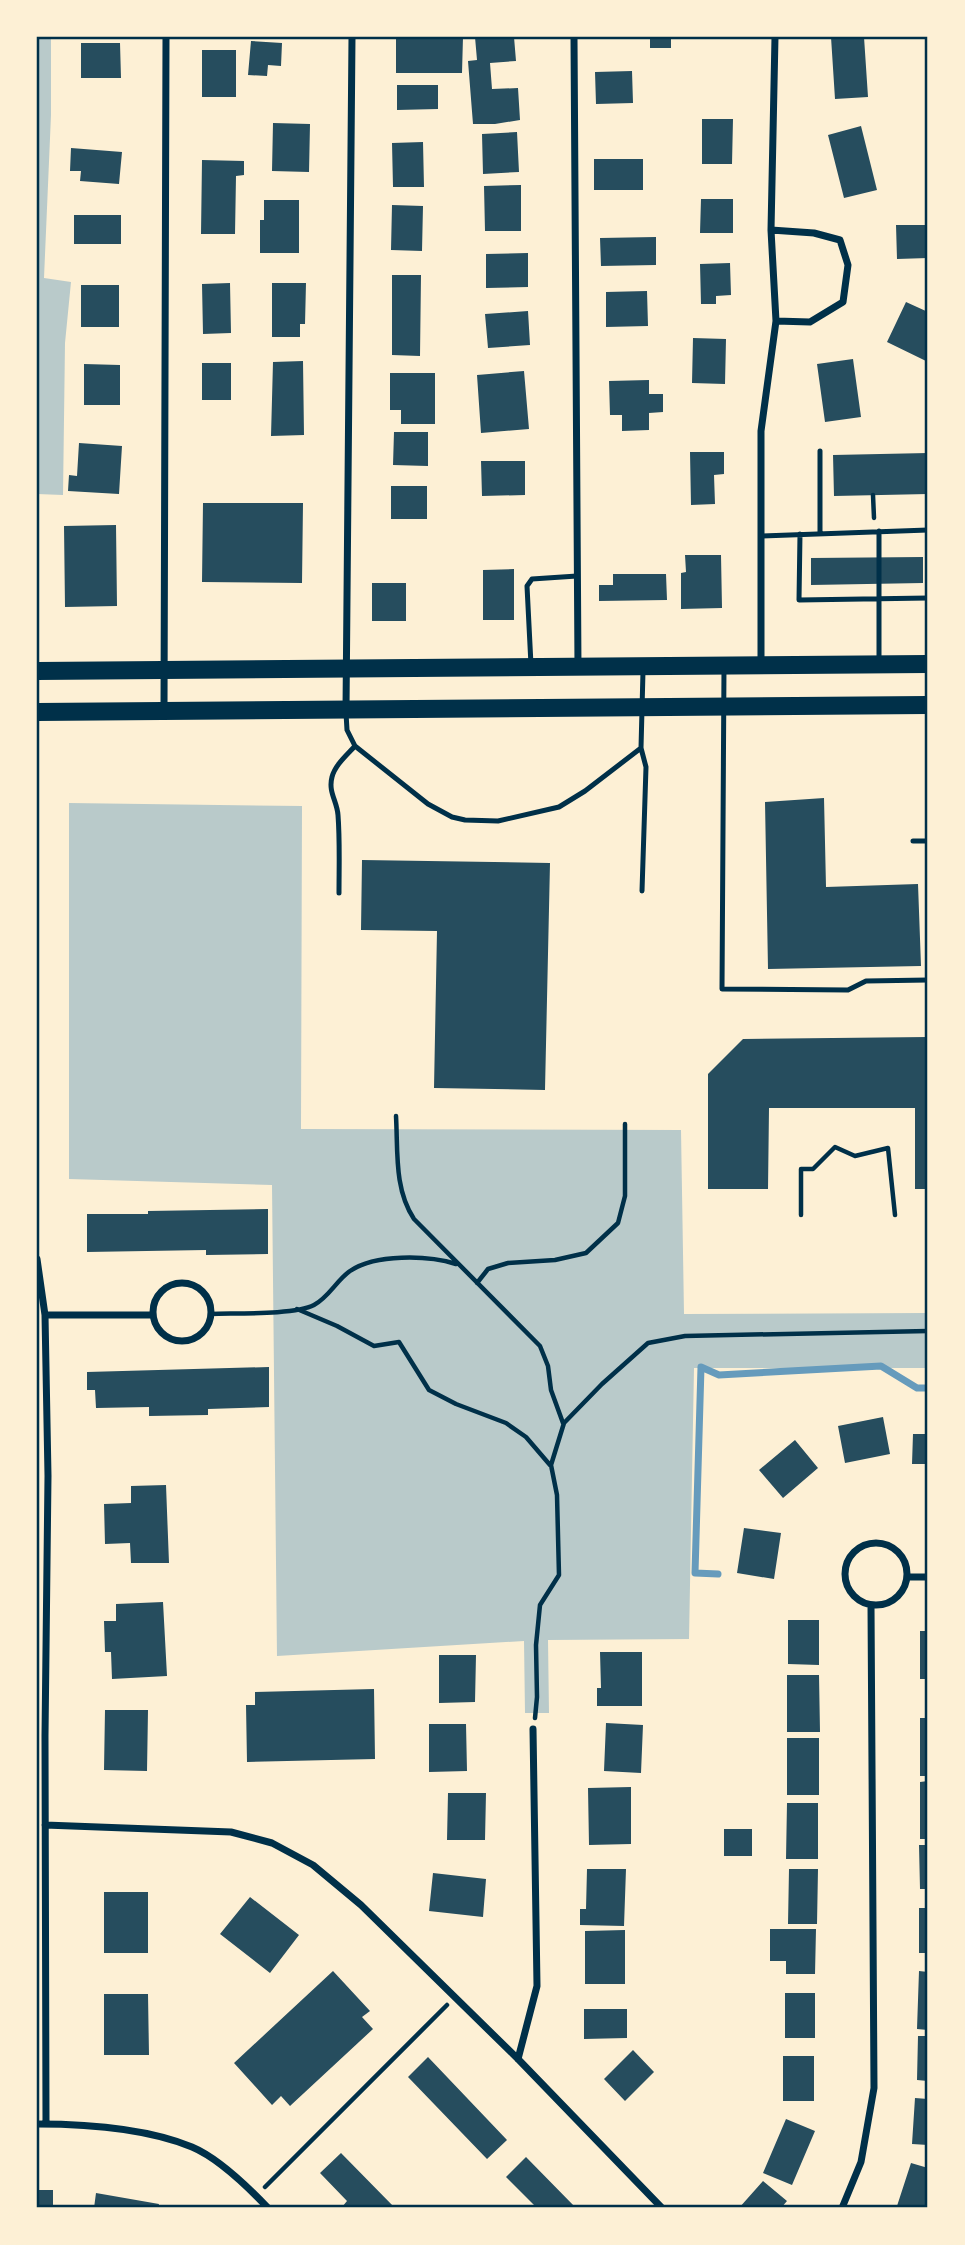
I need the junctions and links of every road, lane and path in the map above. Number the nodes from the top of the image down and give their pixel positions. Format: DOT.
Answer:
graph roads {
  1 [pos="166,37"];
  2 [pos="352,37"];
  3 [pos="574,37"];
  4 [pos="775,37"];
  5 [pos="771,230"];
  6 [pos="776,321"];
  7 [pos="820,451"];
  8 [pos="873,495"];
  9 [pos="928,530"];
  10 [pos="877,531"];
  11 [pos="820,533"];
  12 [pos="800,534"];
  13 [pos="761,536"];
  14 [pos="577,576"];
  15 [pos="879,598"];
  16 [pos="928,598"];
  17 [pos="880,664"];
  18 [pos="928,664"];
  19 [pos="724,666"];
  20 [pos="761,666"];
  21 [pos="643,667"];
  22 [pos="531,668"];
  23 [pos="578,668"];
  24 [pos="346,669"];
  25 [pos="164,670"];
  26 [pos="37,671"];
  27 [pos="928,705"];
  28 [pos="642,707"];
  29 [pos="724,707"];
  30 [pos="346,709"];
  31 [pos="164,711"];
  32 [pos="37,712"];
  33 [pos="355,746"];
  34 [pos="641,748"];
  35 [pos="914,841"];
  36 [pos="928,841"];
  37 [pos="642,891"];
  38 [pos="339,894"];
  39 [pos="928,980"];
  40 [pos="397,1116"];
  41 [pos="625,1124"];
  42 [pos="802,1215"];
  43 [pos="895,1215"];
  44 [pos="37,1259"];
  45 [pos="459,1265"];
  46 [pos="477,1283"];
  47 [pos="297,1309"];
  48 [pos="211,1314"];
  49 [pos="45,1315"];
  50 [pos="153,1315"];
  51 [pos="928,1331"];
  52 [pos="564,1423"];
  53 [pos="551,1465"];
  54 [pos="908,1577"];
  55 [pos="928,1577"];
  56 [pos="871,1605"];
  57 [pos="533,1729"];
  58 [pos="45,1825"];
  59 [pos="455,1997"];
  60 [pos="518,2059"];
  61 [pos="37,2124"];
  62 [pos="46,2124"];
  63 [pos="256,2195"];
  64 [pos="268,2208"];
  65 [pos="662,2208"];
  66 [pos="842,2208"];
  1 -- 25 [label="street"];
  2 -- 24 [label="street"];
  3 -- 14 [label="street"];
  4 -- 5 [label="street"];
  5 -- 6 [label="street"];
  5 -- 6 [label="street"];
  6 -- 13 [label="street"];
  7 -- 11 [label="lane"];
  8 -- 10 [label="path"];
  9 -- 10 [label="lane"];
  10 -- 11 [label="lane"];
  10 -- 15 [label="lane"];
  11 -- 12 [label="lane"];
  12 -- 13 [label="lane"];
  12 -- 15 [label="lane"];
  13 -- 20 [label="street"];
  14 -- 22 [label="lane"];
  14 -- 23 [label="street"];
  15 -- 16 [label="lane"];
  15 -- 17 [label="lane"];
  17 -- 18 [label="main road"];
  17 -- 20 [label="main road"];
  19 -- 20 [label="main road"];
  19 -- 21 [label="main road"];
  19 -- 29 [label="lane"];
  21 -- 23 [label="main road"];
  21 -- 28 [label="lane"];
  22 -- 23 [label="main road"];
  22 -- 24 [label="main road"];
  24 -- 25 [label="main road"];
  24 -- 30 [label="street"];
  25 -- 26 [label="main road"];
  25 -- 31 [label="street"];
  27 -- 29 [label="main road"];
  28 -- 29 [label="main road"];
  28 -- 30 [label="main road"];
  28 -- 34 [label="lane"];
  29 -- 39 [label="lane"];
  30 -- 31 [label="main road"];
  30 -- 33 [label="lane"];
  31 -- 32 [label="main road"];
  33 -- 34 [label="lane"];
  33 -- 38 [label="lane"];
  34 -- 37 [label="lane"];
  35 -- 36 [label="lane"];
  40 -- 45 [label="path"];
  41 -- 46 [label="path"];
  42 -- 43 [label="path"];
  44 -- 49 [label="street"];
  45 -- 46 [label="path"];
  45 -- 47 [label="path"];
  46 -- 52 [label="path"];
  47 -- 48 [label="path"];
  47 -- 53 [label="path"];
  48 -- 50 [label="street"];
  48 -- 50 [label="street"];
  49 -- 50 [label="street"];
  49 -- 58 [label="street"];
  51 -- 52 [label="path"];
  52 -- 53 [label="path"];
  53 -- 57 [label="path"];
  54 -- 55 [label="street"];
  54 -- 56 [label="street"];
  54 -- 56 [label="street"];
  56 -- 66 [label="street"];
  57 -- 60 [label="street"];
  58 -- 59 [label="street"];
  58 -- 62 [label="street"];
  59 -- 60 [label="street"];
  59 -- 63 [label="path"];
  60 -- 65 [label="street"];
  61 -- 62 [label="street"];
  62 -- 63 [label="street"];
  63 -- 64 [label="street"];
}
